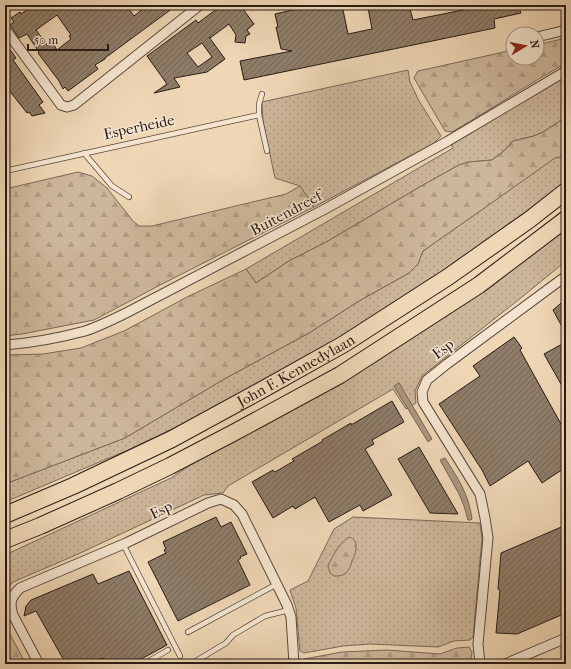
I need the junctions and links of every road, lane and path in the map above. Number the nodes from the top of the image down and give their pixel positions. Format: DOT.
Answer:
graph roads {
  1 [pos="200,5"];
  2 [pos="5,29"];
  3 [pos="566,30"];
  4 [pos="545,34"];
  5 [pos="566,71"];
  6 [pos="262,94"];
  7 [pos="259,115"];
  8 [pos="267,151"];
  9 [pos="84,153"];
  10 [pos="5,171"];
  11 [pos="566,191"];
  12 [pos="129,197"];
  13 [pos="566,219"];
  14 [pos="566,276"];
  15 [pos="5,345"];
  16 [pos="5,515"];
  17 [pos="5,540"];
  18 [pos="123,544"];
  19 [pos="277,584"];
  20 [pos="289,610"];
  21 [pos="188,632"];
  22 [pos="566,638"];
  23 [pos="168,650"];
  24 [pos="180,656"];
  25 [pos="39,664"];
  26 [pos="144,664"];
  27 [pos="191,664"];
  28 [pos="294,664"];
  29 [pos="480,664"];
  30 [pos="505,664"];
  1 -- 2 [label="street"];
  3 -- 4 [label="street"];
  5 -- 15 [label="street, Buitendreef"];
  6 -- 7 [label="lane"];
  7 -- 8 [label="lane"];
  7 -- 9 [label="lane, Esperheide"];
  9 -- 10 [label="lane, Esperheide"];
  9 -- 12 [label="lane"];
  11 -- 16 [label="highway, John F. Kennedylaan"];
  13 -- 17 [label="highway, John F. Kennedylaan"];
  14 -- 29 [label="street, Esp"];
  18 -- 19 [label="street, Esp"];
  18 -- 24 [label="lane"];
  18 -- 25 [label="street, Esp"];
  19 -- 20 [label="street, Esp"];
  19 -- 21 [label="lane"];
  20 -- 27 [label="lane"];
  20 -- 28 [label="street, Esp"];
  22 -- 30 [label="street"];
  23 -- 26 [label="lane"];
}
